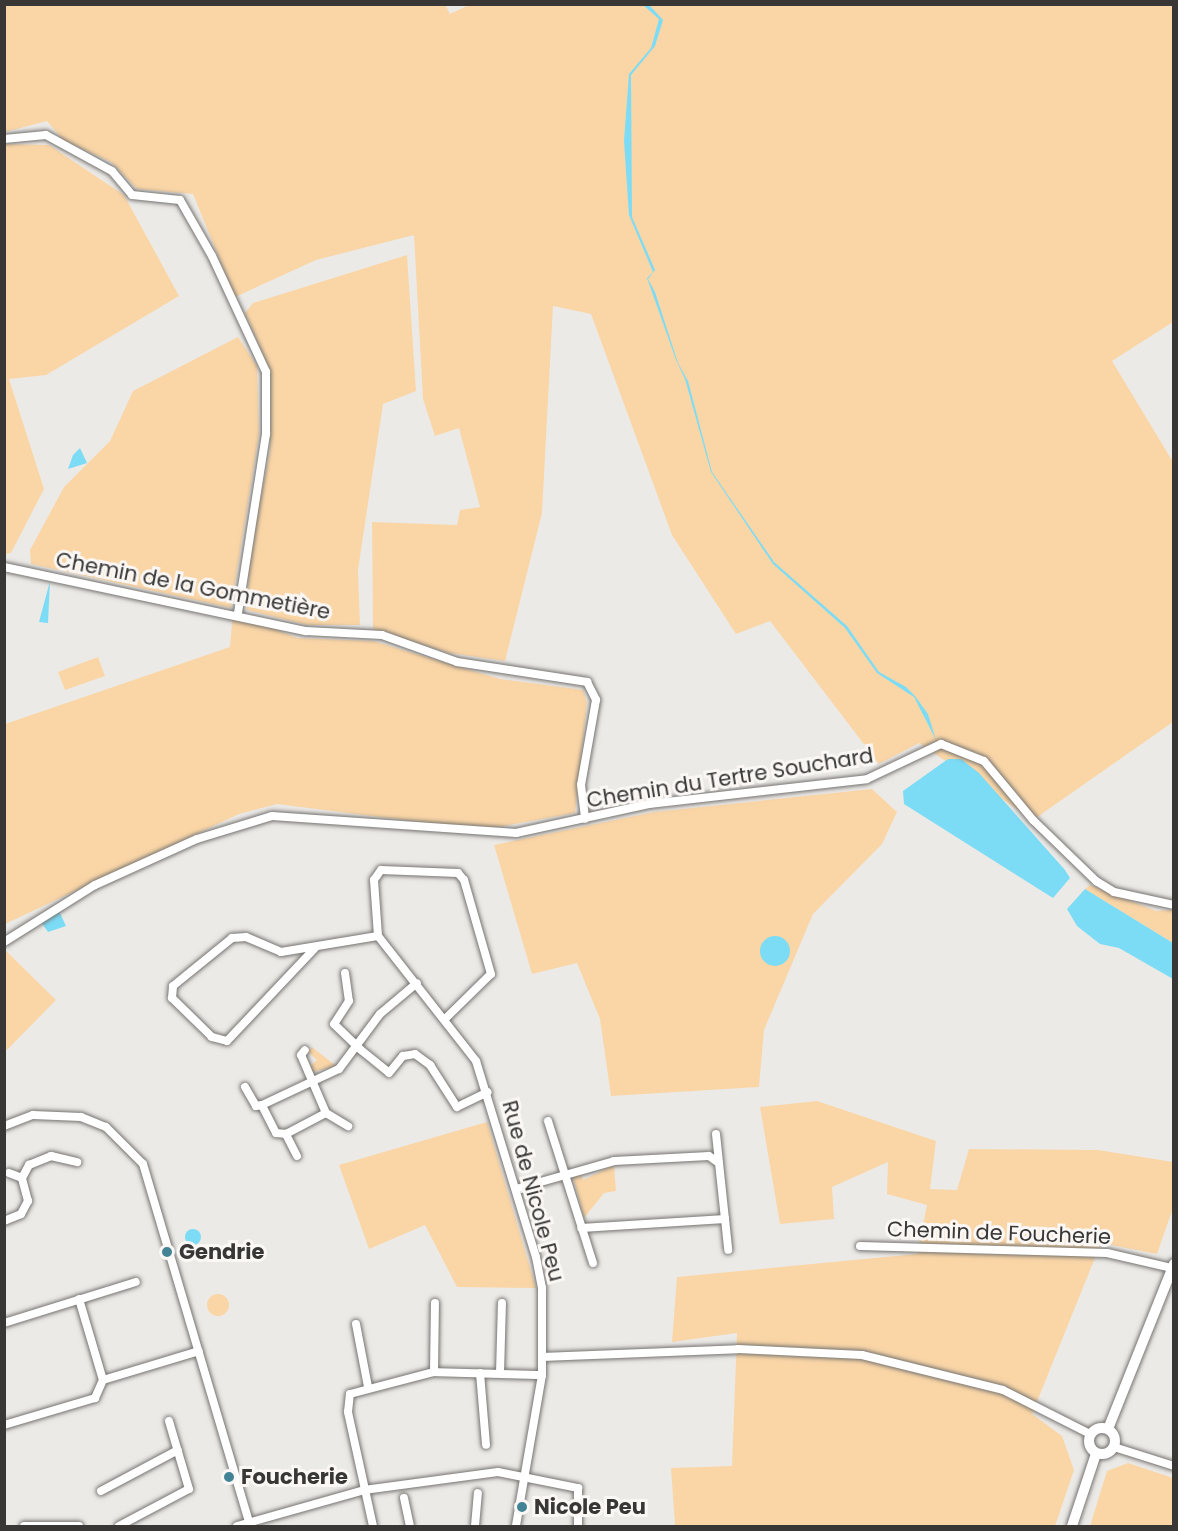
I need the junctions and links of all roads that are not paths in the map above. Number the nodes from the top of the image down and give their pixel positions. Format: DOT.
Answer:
graph roads {
  1 [pos="4,139"];
  2 [pos="4,567"];
  3 [pos="237,613"];
  4 [pos="585,819"];
  5 [pos="1173,905"];
  6 [pos="378,936"];
  7 [pos="4,942"];
  8 [pos="315,948"];
  9 [pos="345,973"];
  10 [pos="417,983"];
  11 [pos="446,1019"];
  12 [pos="357,1044"];
  13 [pos="305,1050"];
  14 [pos="311,1081"];
  15 [pos="245,1088"];
  16 [pos="488,1092"];
  17 [pos="262,1105"];
  18 [pos="326,1113"];
  19 [pos="548,1121"];
  20 [pos="4,1126"];
  21 [pos="348,1126"];
  22 [pos="286,1134"];
  23 [pos="716,1134"];
  24 [pos="297,1156"];
  25 [pos="77,1162"];
  26 [pos="719,1163"];
  27 [pos="9,1173"];
  28 [pos="565,1174"];
  29 [pos="22,1178"];
  30 [pos="516,1189"];
  31 [pos="725,1219"];
  32 [pos="4,1221"];
  33 [pos="581,1228"];
  34 [pos="860,1246"];
  35 [pos="728,1250"];
  36 [pos="593,1263"];
  37 [pos="1173,1266"];
  38 [pos="136,1282"];
  39 [pos="79,1299"];
  40 [pos="435,1303"];
  41 [pos="502,1304"];
  42 [pos="4,1323"];
  43 [pos="356,1324"];
  44 [pos="200,1351"];
  45 [pos="542,1356"];
  46 [pos="434,1372"];
  47 [pos="480,1373"];
  48 [pos="500,1373"];
  49 [pos="542,1375"];
  50 [pos="103,1380"];
  51 [pos="368,1387"];
  52 [pos="169,1421"];
  53 [pos="4,1425"];
  54 [pos="1108,1429"];
  55 [pos="1090,1434"];
  56 [pos="486,1445"];
  57 [pos="1114,1447"];
  58 [pos="178,1450"];
  59 [pos="1096,1454"];
  60 [pos="1173,1466"];
  61 [pos="523,1475"];
  62 [pos="364,1490"];
  63 [pos="101,1491"];
  64 [pos="478,1493"];
  65 [pos="404,1498"];
  66 [pos="249,1523"];
  67 [pos="24,1527"];
  68 [pos="79,1527"];
  69 [pos="119,1527"];
  70 [pos="237,1527"];
  71 [pos="373,1527"];
  72 [pos="410,1527"];
  73 [pos="475,1527"];
  74 [pos="516,1527"];
  75 [pos="578,1527"];
  76 [pos="1072,1527"];
  1 -- 3 [label="street"];
  2 -- 3 [label="street, Chemin de la Gommetière"];
  3 -- 4 [label="street, Chemin de la Gommetière"];
  4 -- 5 [label="street, Chemin du Tertre Souchard"];
  4 -- 7 [label="street, Chemin du Tertre Souchard"];
  6 -- 8 [label="street"];
  6 -- 10 [label="street, Rue de Nicole Peu"];
  6 -- 11 [label="street"];
  8 -- 8 [label="street"];
  9 -- 12 [label="street"];
  10 -- 11 [label="street, Rue de Nicole Peu"];
  10 -- 12 [label="street"];
  11 -- 16 [label="street, Rue de Nicole Peu"];
  12 -- 14 [label="street"];
  12 -- 16 [label="street"];
  13 -- 14 [label="street"];
  14 -- 17 [label="street"];
  14 -- 18 [label="street"];
  15 -- 17 [label="street"];
  16 -- 30 [label="street, Rue de Nicole Peu"];
  17 -- 22 [label="street"];
  18 -- 21 [label="street"];
  18 -- 22 [label="street"];
  19 -- 28 [label="street"];
  20 -- 44 [label="street"];
  22 -- 24 [label="street"];
  23 -- 26 [label="street"];
  25 -- 29 [label="street"];
  26 -- 28 [label="street"];
  26 -- 31 [label="street"];
  27 -- 29 [label="street"];
  28 -- 30 [label="street"];
  28 -- 33 [label="street"];
  29 -- 32 [label="street"];
  30 -- 45 [label="street, Rue de Nicole Peu"];
  31 -- 33 [label="street"];
  31 -- 35 [label="street"];
  33 -- 36 [label="street"];
  34 -- 37 [label="street, Chemin de Foucherie"];
  37 -- 54 [label="street"];
  38 -- 39 [label="street"];
  39 -- 42 [label="street"];
  39 -- 50 [label="street"];
  40 -- 46 [label="street"];
  41 -- 48 [label="street"];
  43 -- 51 [label="street"];
  44 -- 50 [label="street"];
  44 -- 66 [label="street"];
  45 -- 49 [label="street, Rue de Nicole Peu"];
  45 -- 55 [label="street"];
  46 -- 47 [label="street"];
  46 -- 51 [label="street"];
  47 -- 48 [label="street"];
  47 -- 56 [label="street"];
  48 -- 49 [label="street"];
  49 -- 61 [label="street, Rue de Nicole Peu"];
  50 -- 53 [label="street"];
  51 -- 62 [label="street"];
  52 -- 58 [label="street"];
  54 -- 55 [label="street"];
  54 -- 57 [label="street"];
  55 -- 59 [label="street"];
  57 -- 59 [label="street"];
  57 -- 60 [label="street"];
  58 -- 63 [label="street"];
  58 -- 69 [label="street"];
  59 -- 76 [label="street"];
  61 -- 62 [label="street"];
  61 -- 74 [label="street, Rue de Nicole Peu"];
  61 -- 75 [label="street"];
  62 -- 66 [label="street"];
  62 -- 71 [label="street"];
  64 -- 73 [label="street"];
  65 -- 72 [label="street"];
  66 -- 70 [label="street"];
  67 -- 68 [label="street"];
}
